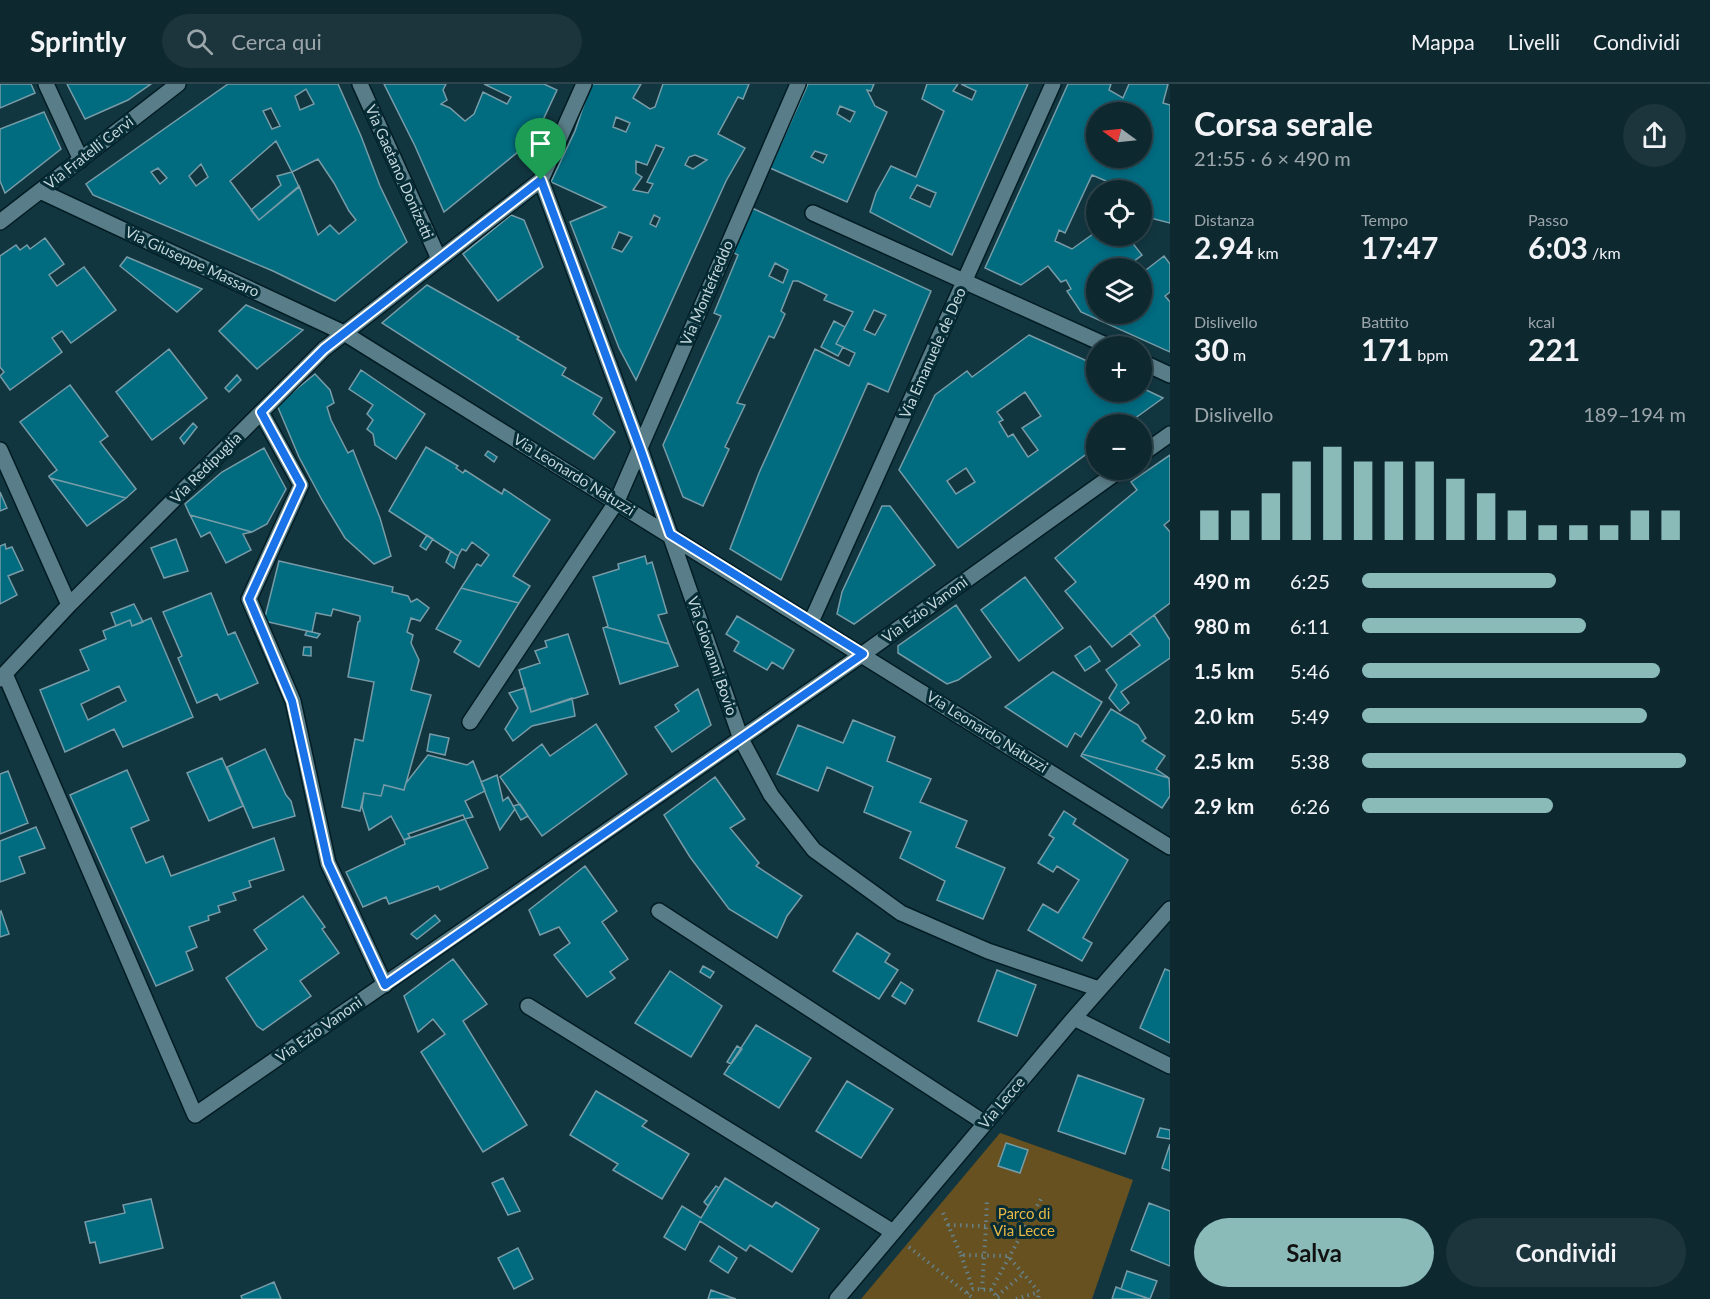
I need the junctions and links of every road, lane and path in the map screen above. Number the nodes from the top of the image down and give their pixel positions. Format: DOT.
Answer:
graph roads {
  1 [pos="46,84"];
  2 [pos="178,84"];
  3 [pos="360,84"];
  4 [pos="584,84"];
  5 [pos="798,84"];
  6 [pos="1053,84"];
  7 [pos="81,160"];
  8 [pos="541,180"];
  9 [pos="40,191"];
  10 [pos="813,213"];
  11 [pos="0,222"];
  12 [pos="439,259"];
  13 [pos="965,282"];
  14 [pos="345,333"];
  15 [pos="1086,336"];
  16 [pos="1152,367"];
  17 [pos="1170,375"];
  18 [pos="261,412"];
  19 [pos="1170,434"];
  20 [pos="1152,447"];
  21 [pos="640,448"];
  22 [pos="0,450"];
  23 [pos="1106,480"];
  24 [pos="617,501"];
  25 [pos="670,534"];
  26 [pos="69,605"];
  27 [pos="811,622"];
  28 [pos="863,654"];
  29 [pos="2,676"];
  30 [pos="470,722"];
  31 [pos="741,739"];
  32 [pos="1170,847"];
  33 [pos="1170,909"];
  34 [pos="659,911"];
  35 [pos="385,985"];
  36 [pos="1099,989"];
  37 [pos="528,1006"];
  38 [pos="1074,1018"];
  39 [pos="1170,1066"];
  40 [pos="985,1123"];
  41 [pos="1041,1198"];
  42 [pos="987,1199"];
  43 [pos="943,1213"];
  44 [pos="948,1225"];
  45 [pos="986,1226"];
  46 [pos="893,1232"];
  47 [pos="906,1244"];
  48 [pos="961,1255"];
  49 [pos="1008,1257"];
  50 [pos="1023,1274"];
  51 [pos="973,1289"];
  52 [pos="982,1289"];
  53 [pos="991,1290"];
  54 [pos="1039,1292"];
  55 [pos="967,1293"];
  56 [pos="998,1298"];
  57 [pos="837,1299"];
  58 [pos="974,1299"];
  59 [pos="1016,1299"];
  60 [pos="1038,1299"];
  1 -- 7 [label="street"];
  2 -- 7 [label="street, Via Fratelli Cervi"];
  3 -- 12 [label="street, Via Gaetano Donizetti"];
  4 -- 8 [label="street, Via Redipuglia"];
  5 -- 21 [label="street, Via Montefreddo"];
  6 -- 13 [label="street, Via Emanuele de Deo"];
  7 -- 9 [label="street, Via Fratelli Cervi"];
  8 -- 12 [label="street, Via Redipuglia"];
  8 -- 21 [label="street, Via Giovanni Bovio"];
  9 -- 11 [label="street, Via Fratelli Cervi"];
  9 -- 14 [label="street, Via Giuseppe Massaro"];
  10 -- 13 [label="street"];
  12 -- 14 [label="street, Via Redipuglia"];
  13 -- 15 [label="street"];
  13 -- 27 [label="street, Via Emanuele de Deo"];
  14 -- 18 [label="street, Via Redipuglia"];
  14 -- 24 [label="street, Via Leonardo Natuzzi"];
  16 -- 17 [label="street"];
  18 -- 26 [label="street, Via Redipuglia"];
  18 -- 35 [label="street"];
  19 -- 20 [label="street"];
  21 -- 24 [label="street, Via Montefreddo"];
  21 -- 25 [label="street, Via Giovanni Bovio"];
  22 -- 26 [label="street"];
  23 -- 28 [label="street, Via Ezio Vanoni"];
  24 -- 25 [label="street, Via Leonardo Natuzzi"];
  24 -- 30 [label="street, Via Montefreddo"];
  25 -- 27 [label="street, Via Leonardo Natuzzi"];
  25 -- 31 [label="street, Via Giovanni Bovio"];
  26 -- 29 [label="street, Via Redipuglia"];
  27 -- 28 [label="street, Via Leonardo Natuzzi"];
  28 -- 31 [label="street, Via Ezio Vanoni"];
  28 -- 32 [label="street, Via Leonardo Natuzzi"];
  29 -- 35 [label="street, Via Ezio Vanoni"];
  31 -- 35 [label="street, Via Ezio Vanoni"];
  31 -- 36 [label="street, Via Giovanni Bovio"];
  33 -- 36 [label="street, Via Lecce"];
  34 -- 40 [label="street"];
  36 -- 38 [label="street, Via Lecce"];
  37 -- 46 [label="street"];
  38 -- 39 [label="street"];
  38 -- 40 [label="street, Via Lecce"];
  40 -- 46 [label="street, Via Lecce"];
  41 -- 49 [label="path"];
  42 -- 45 [label="path"];
  43 -- 44 [label="path"];
  44 -- 45 [label="path"];
  44 -- 48 [label="path"];
  45 -- 52 [label="path"];
  46 -- 57 [label="street, Via Lecce"];
  47 -- 55 [label="path"];
  48 -- 49 [label="path"];
  48 -- 51 [label="path"];
  49 -- 50 [label="path"];
  49 -- 53 [label="path"];
  50 -- 54 [label="path"];
  50 -- 56 [label="path"];
  51 -- 52 [label="path"];
  51 -- 55 [label="path"];
  52 -- 53 [label="path"];
  53 -- 56 [label="path"];
  54 -- 59 [label="path"];
  54 -- 60 [label="path"];
  55 -- 58 [label="path"];
}
